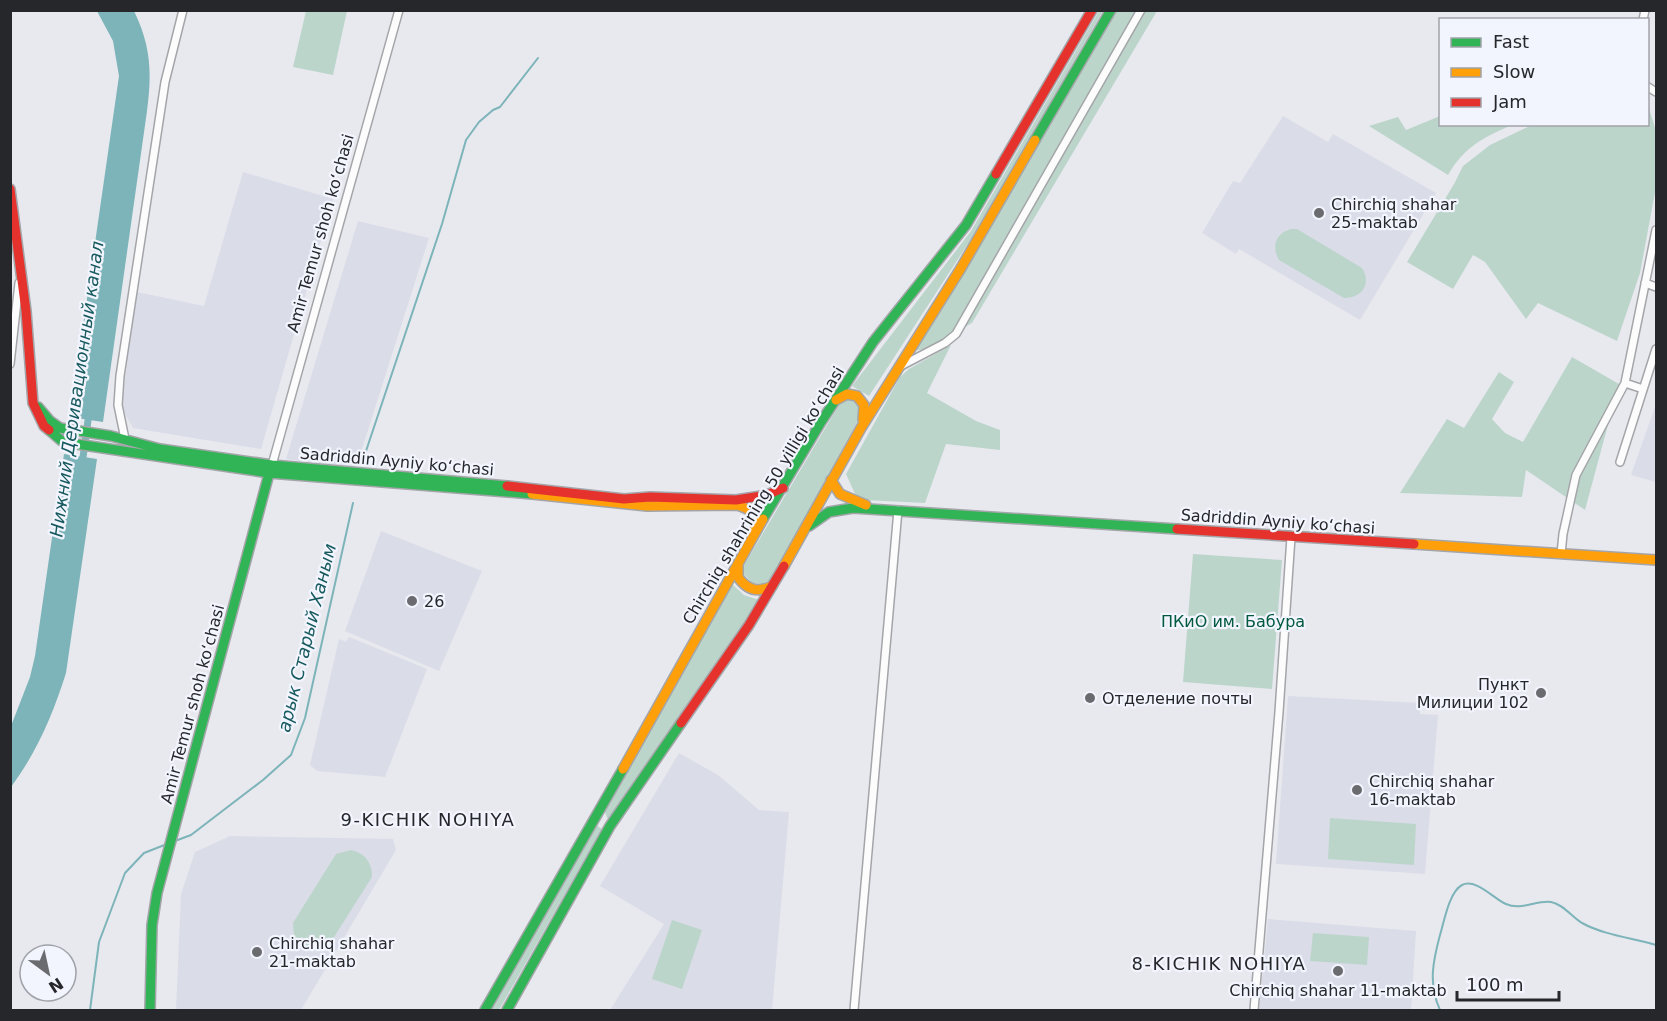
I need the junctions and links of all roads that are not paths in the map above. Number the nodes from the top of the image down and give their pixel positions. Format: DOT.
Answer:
graph roads {
  1 [pos="183,10"];
  2 [pos="399,10"];
  3 [pos="1092,10"];
  4 [pos="1111,10"];
  5 [pos="1141,10"];
  6 [pos="10,189"];
  7 [pos="1656,230"];
  8 [pos="15,246"];
  9 [pos="21,267"];
  10 [pos="1645,283"];
  11 [pos="1656,287"];
  12 [pos="1656,349"];
  13 [pos="10,364"];
  14 [pos="898,368"];
  15 [pos="1625,383"];
  16 [pos="32,388"];
  17 [pos="1643,389"];
  18 [pos="829,408"];
  19 [pos="861,428"];
  20 [pos="125,439"];
  21 [pos="1620,462"];
  22 [pos="270,469"];
  23 [pos="831,480"];
  24 [pos="783,488"];
  25 [pos="898,510"];
  26 [pos="803,532"];
  27 [pos="1291,537"];
  28 [pos="751,541"];
  29 [pos="1561,554"];
  30 [pos="1656,560"];
  31 [pos="738,561"];
  32 [pos="774,584"];
  33 [pos="596,818"];
  34 [pos="610,826"];
  35 [pos="150,1011"];
  36 [pos="485,1011"];
  37 [pos="507,1011"];
  38 [pos="854,1011"];
  39 [pos="1254,1011"];
  1 -- 20 [label="street"];
  2 -- 22 [label="street, Amir Temur shoh ko‘chasi"];
  3 -- 18 [label="main road, Chirchiq shahrining 50 yilligi koʻchasi"];
  4 -- 14 [label="main road"];
  5 -- 14 [label="street"];
  6 -- 8 [label="main road, Sadriddin Ayniy ko‘chasi"];
  7 -- 10 [label="street"];
  8 -- 9 [label="main road, Sadriddin Ayniy ko‘chasi"];
  9 -- 13 [label="street, Sadriddin Ayniy ko‘chasi"];
  9 -- 16 [label="main road, Sadriddin Ayniy ko‘chasi"];
  10 -- 11 [label="street"];
  10 -- 15 [label="street"];
  12 -- 17 [label="street"];
  14 -- 19 [label="main road"];
  15 -- 17 [label="street"];
  15 -- 29 [label="street"];
  16 -- 20 [label="main road, Sadriddin Ayniy ko‘chasi"];
  16 -- 22 [label="main road, Sadriddin Ayniy ko‘chasi"];
  17 -- 21 [label="street"];
  18 -- 19 [label="main road"];
  18 -- 24 [label="main road, Chirchiq shahrining 50 yilligi koʻchasi"];
  19 -- 23 [label="main road"];
  20 -- 22 [label="main road, Sadriddin Ayniy ko‘chasi"];
  22 -- 24 [label="main road, Sadriddin Ayniy ko‘chasi"];
  22 -- 28 [label="main road, Sadriddin Ayniy ko‘chasi"];
  22 -- 35 [label="main road, Amir Temur shoh ko‘chasi"];
  23 -- 25 [label="main road"];
  23 -- 26 [label="main road"];
  24 -- 28 [label="main road, Chirchiq shahrining 50 yilligi koʻchasi"];
  25 -- 26 [label="main road"];
  25 -- 27 [label="main road, Sadriddin Ayniy ko‘chasi"];
  25 -- 38 [label="street"];
  26 -- 32 [label="main road"];
  27 -- 29 [label="main road, Sadriddin Ayniy ko‘chasi"];
  27 -- 39 [label="street"];
  28 -- 31 [label="main road, Chirchiq shahrining 50 yilligi koʻchasi"];
  29 -- 30 [label="main road, Sadriddin Ayniy ko‘chasi"];
  31 -- 32 [label="main road"];
  31 -- 33 [label="main road, Chirchiq shahrining 50 yilligi koʻchasi"];
  32 -- 34 [label="main road"];
  33 -- 34 [label="main road"];
  33 -- 36 [label="main road, Chirchiq shahrining 50 yilligi koʻchasi"];
  34 -- 37 [label="main road"];
}
